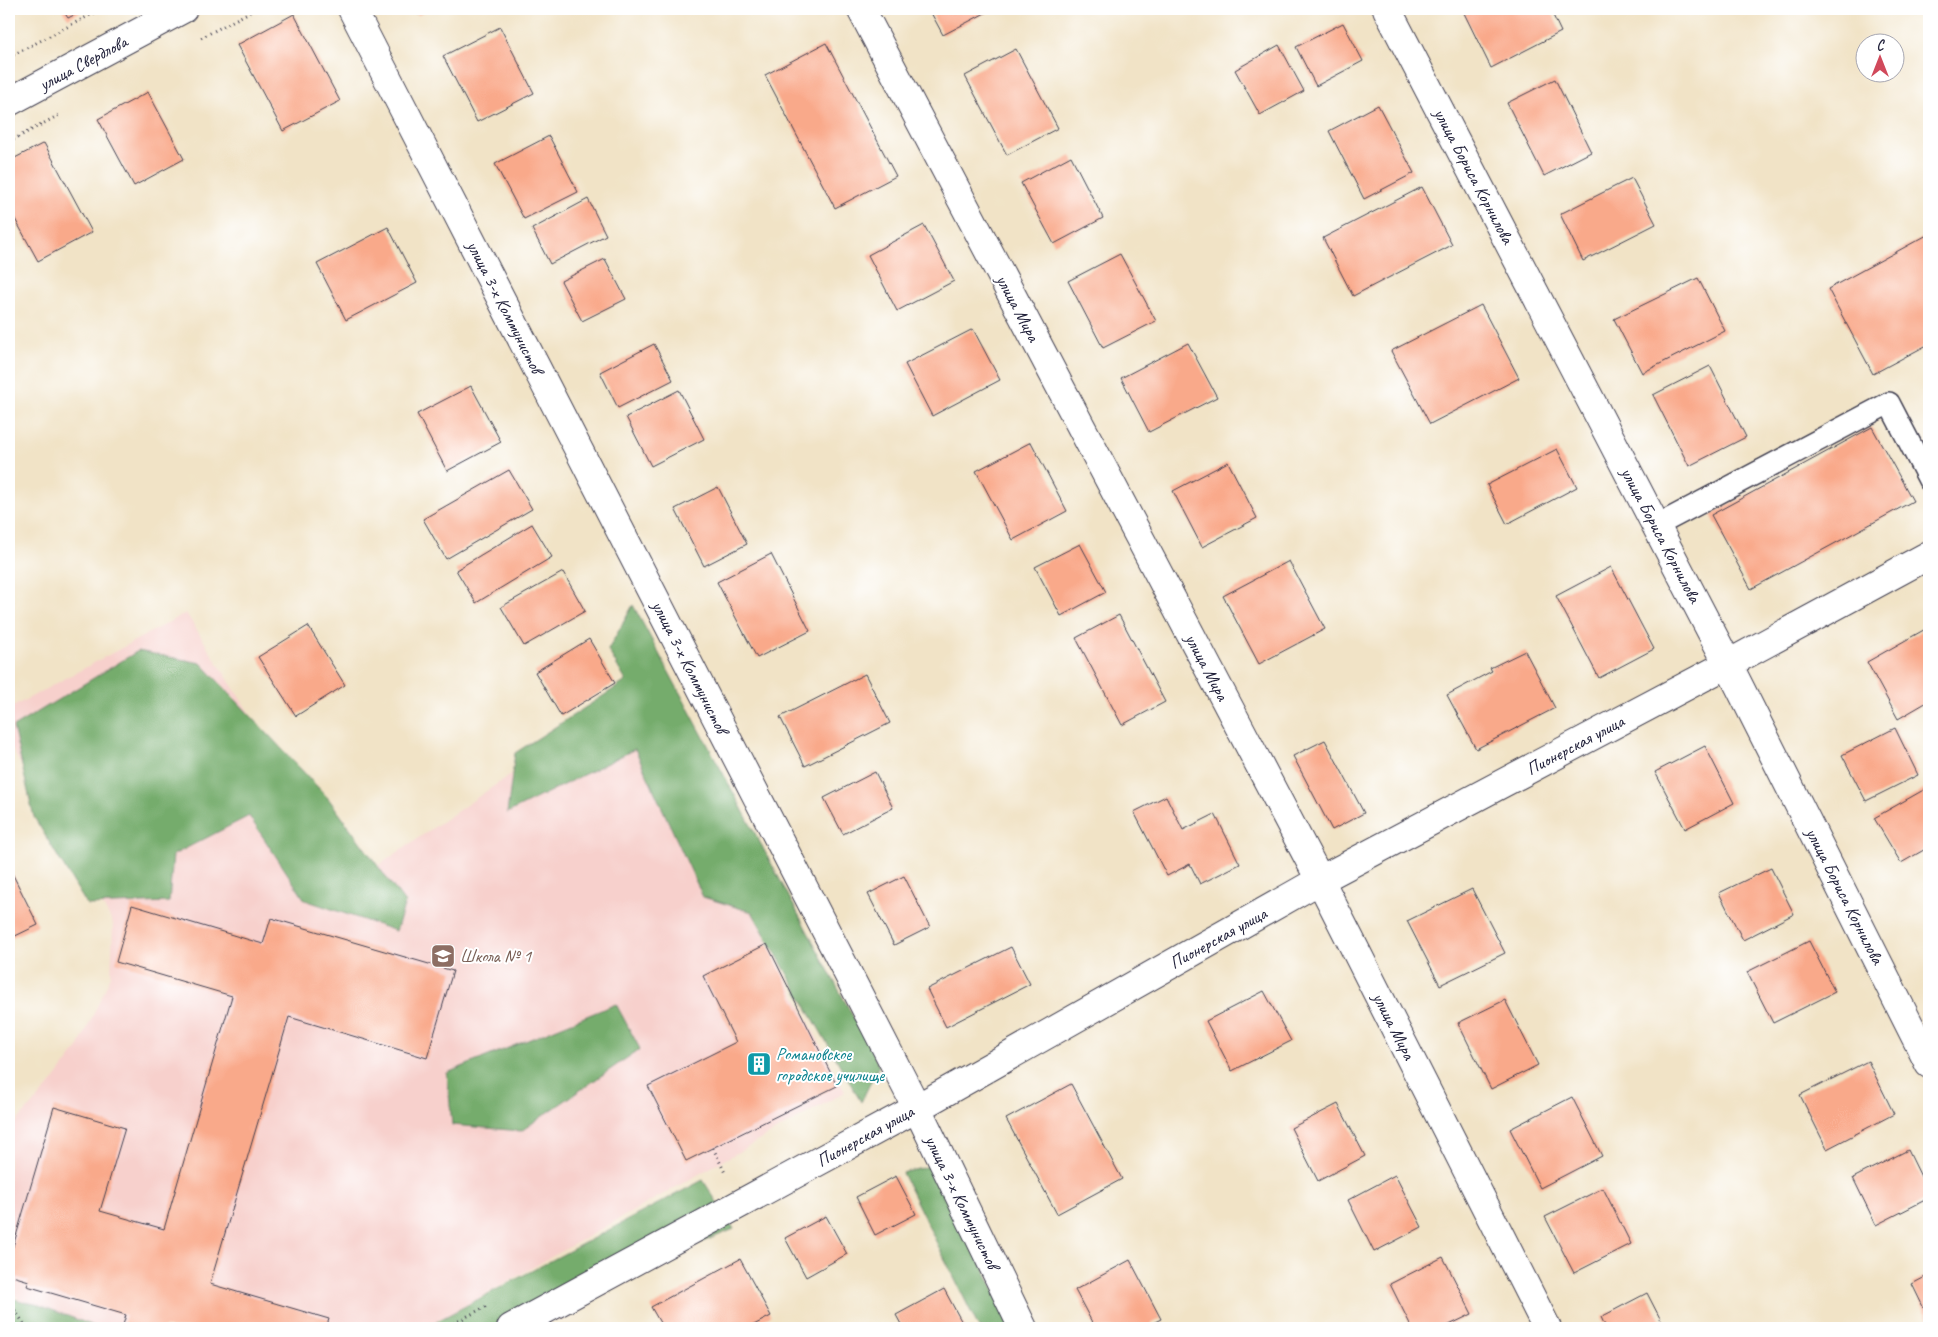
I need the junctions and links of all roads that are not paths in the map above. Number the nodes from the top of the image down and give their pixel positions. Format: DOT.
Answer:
graph roads {
  1 [pos="183,9"];
  2 [pos="352,9"];
  3 [pos="861,9"];
  4 [pos="1387,9"];
  5 [pos="9,102"];
  6 [pos="1929,480"];
  7 [pos="1656,526"];
  8 [pos="1929,555"];
  9 [pos="1728,664"];
  10 [pos="1320,880"];
  11 [pos="1929,1064"];
  12 [pos="917,1108"];
  13 [pos="511,1328"];
  14 [pos="1023,1328"];
  15 [pos="1547,1328"];
  1 -- 5 [label="street, улица Свердлова"];
  2 -- 12 [label="street, улица 3-х Коммунистов"];
  3 -- 10 [label="street, улица Мира"];
  4 -- 7 [label="street, улица Бориса Корнилова"];
  6 -- 7 [label="lane"];
  7 -- 9 [label="street, улица Бориса Корнилова"];
  8 -- 9 [label="street, Пионерская улица"];
  9 -- 10 [label="street, Пионерская улица"];
  9 -- 11 [label="street, улица Бориса Корнилова"];
  10 -- 12 [label="street, Пионерская улица"];
  10 -- 15 [label="street, улица Мира"];
  12 -- 13 [label="street, Пионерская улица"];
  12 -- 14 [label="street, улица 3-х Коммунистов"];
}
